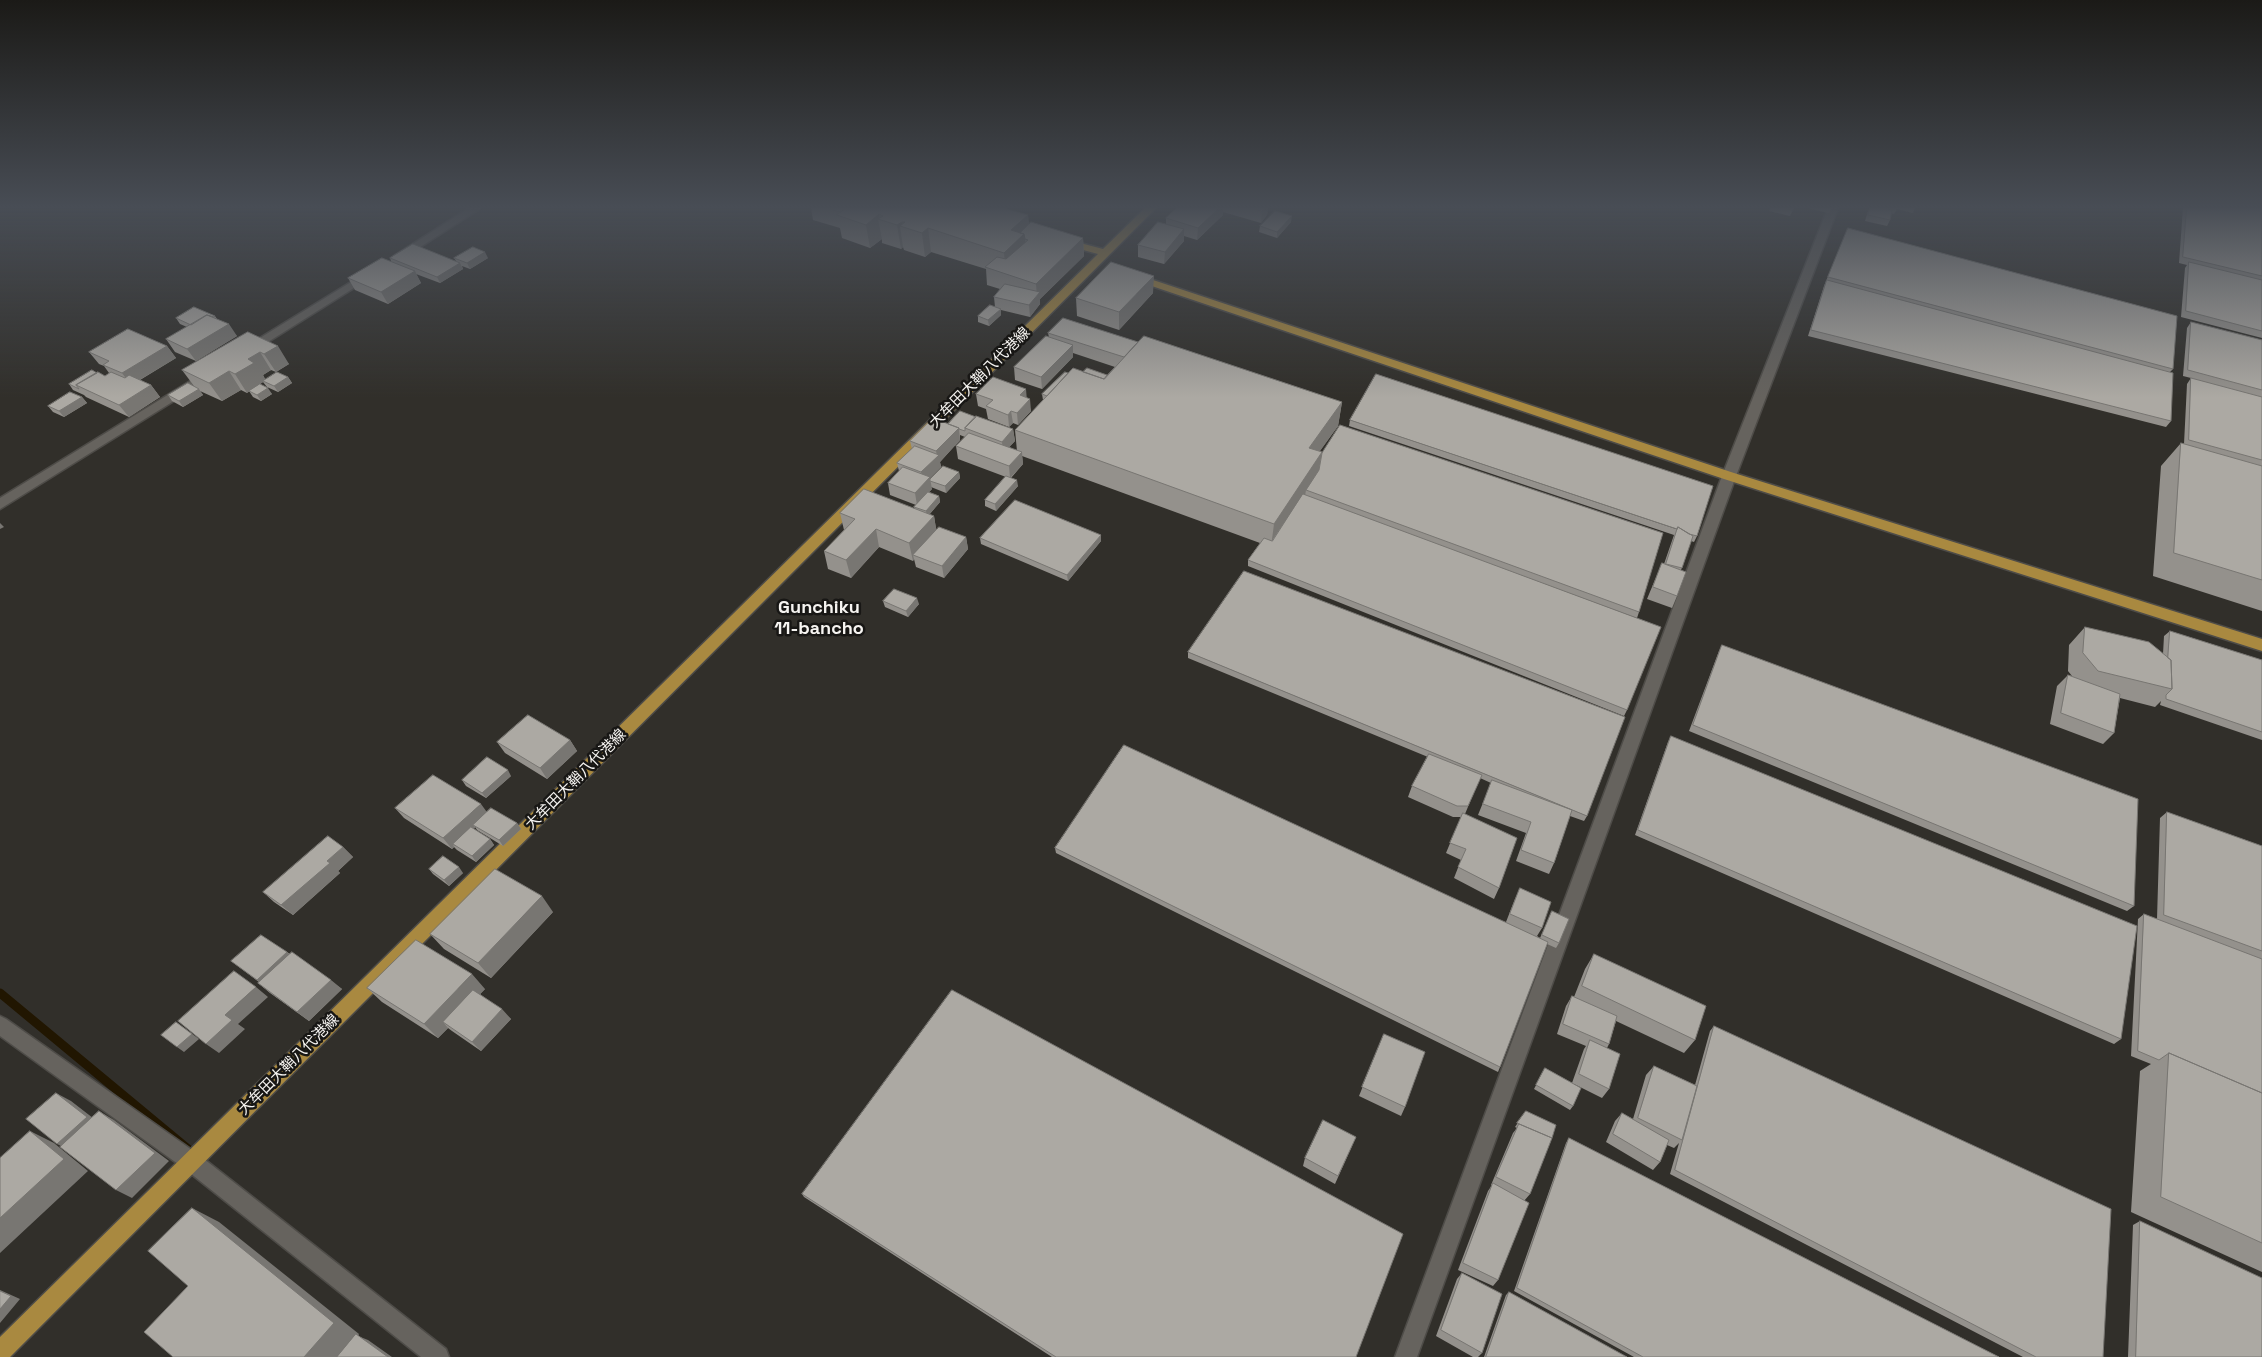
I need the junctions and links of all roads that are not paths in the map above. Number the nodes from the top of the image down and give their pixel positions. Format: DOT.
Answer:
graph roads {
  1 [pos="373,271"];
  2 [pos="1087,271"];
  3 [pos="1118,271"];
  4 [pos="1808,271"];
  5 [pos="234,358"];
  6 [pos="217,369"];
  7 [pos="1729,476"];
  8 [pos="0,504"];
  9 [pos="2262,645"];
  10 [pos="0,1025"];
  11 [pos="192,1162"];
  12 [pos="0,1352"];
  13 [pos="438,1357"];
  14 [pos="1406,1357"];
  1 -- 5 [label="street"];
  2 -- 11 [label="main road, 大牟田大鞘八代港線"];
  3 -- 7 [label="main road"];
  4 -- 7 [label="street"];
  6 -- 8 [label="street"];
  7 -- 9 [label="main road"];
  7 -- 14 [label="street"];
  10 -- 11 [label="street"];
  11 -- 12 [label="main road, 大牟田大鞘八代港線"];
  11 -- 13 [label="street"];
}
